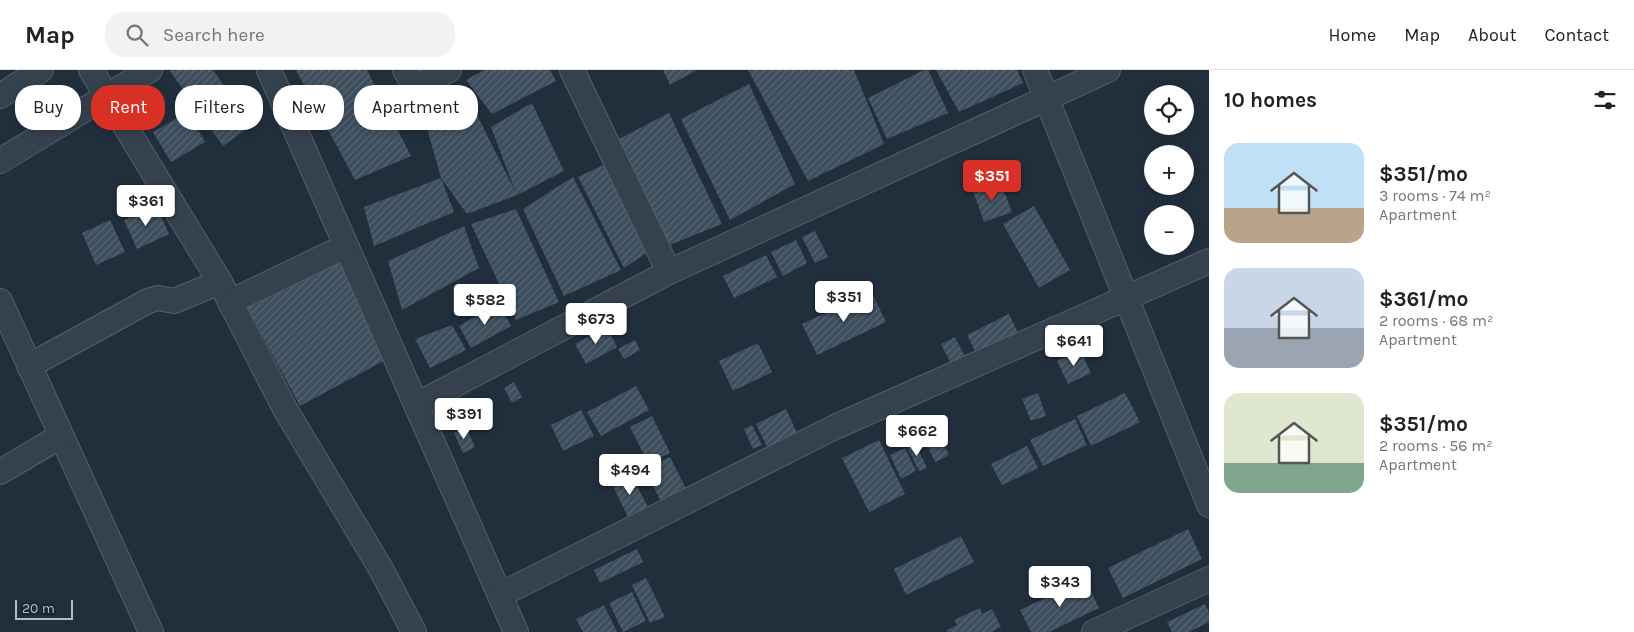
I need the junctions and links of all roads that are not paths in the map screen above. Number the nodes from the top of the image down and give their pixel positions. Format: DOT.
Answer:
graph roads {
  1 [pos="41,70"];
  2 [pos="91,70"];
  3 [pos="150,70"];
  4 [pos="269,70"];
  5 [pos="405,70"];
  6 [pos="449,70"];
  7 [pos="572,70"];
  8 [pos="1035,70"];
  9 [pos="1108,70"];
  10 [pos="100,85"];
  11 [pos="127,85"];
  12 [pos="0,96"];
  13 [pos="1046,98"];
  14 [pos="91,107"];
  15 [pos="128,130"];
  16 [pos="0,161"];
  17 [pos="346,246"];
  18 [pos="1209,261"];
  19 [pos="669,272"];
  20 [pos="225,292"];
  21 [pos="1127,299"];
  22 [pos="0,301"];
  23 [pos="29,366"];
  24 [pos="416,405"];
  25 [pos="61,436"];
  26 [pos="0,472"];
  27 [pos="1209,506"];
  28 [pos="1209,579"];
  29 [pos="500,595"];
  30 [pos="151,632"];
  31 [pos="414,632"];
  32 [pos="516,632"];
  33 [pos="1094,632"];
  1 -- 12 [label="street"];
  2 -- 10 [label="street"];
  3 -- 11 [label="street"];
  4 -- 17 [label="street"];
  5 -- 6 [label="street"];
  7 -- 19 [label="street"];
  8 -- 13 [label="street"];
  9 -- 13 [label="street"];
  13 -- 19 [label="street"];
  13 -- 21 [label="street"];
  14 -- 16 [label="street"];
  15 -- 20 [label="street"];
  17 -- 20 [label="street"];
  17 -- 24 [label="street"];
  18 -- 21 [label="street"];
  19 -- 24 [label="street"];
  20 -- 23 [label="street"];
  20 -- 31 [label="street"];
  21 -- 27 [label="street"];
  21 -- 29 [label="street"];
  22 -- 23 [label="street"];
  23 -- 25 [label="street"];
  24 -- 29 [label="street"];
  25 -- 26 [label="street"];
  25 -- 30 [label="street"];
  28 -- 33 [label="street"];
  29 -- 32 [label="street"];
}
